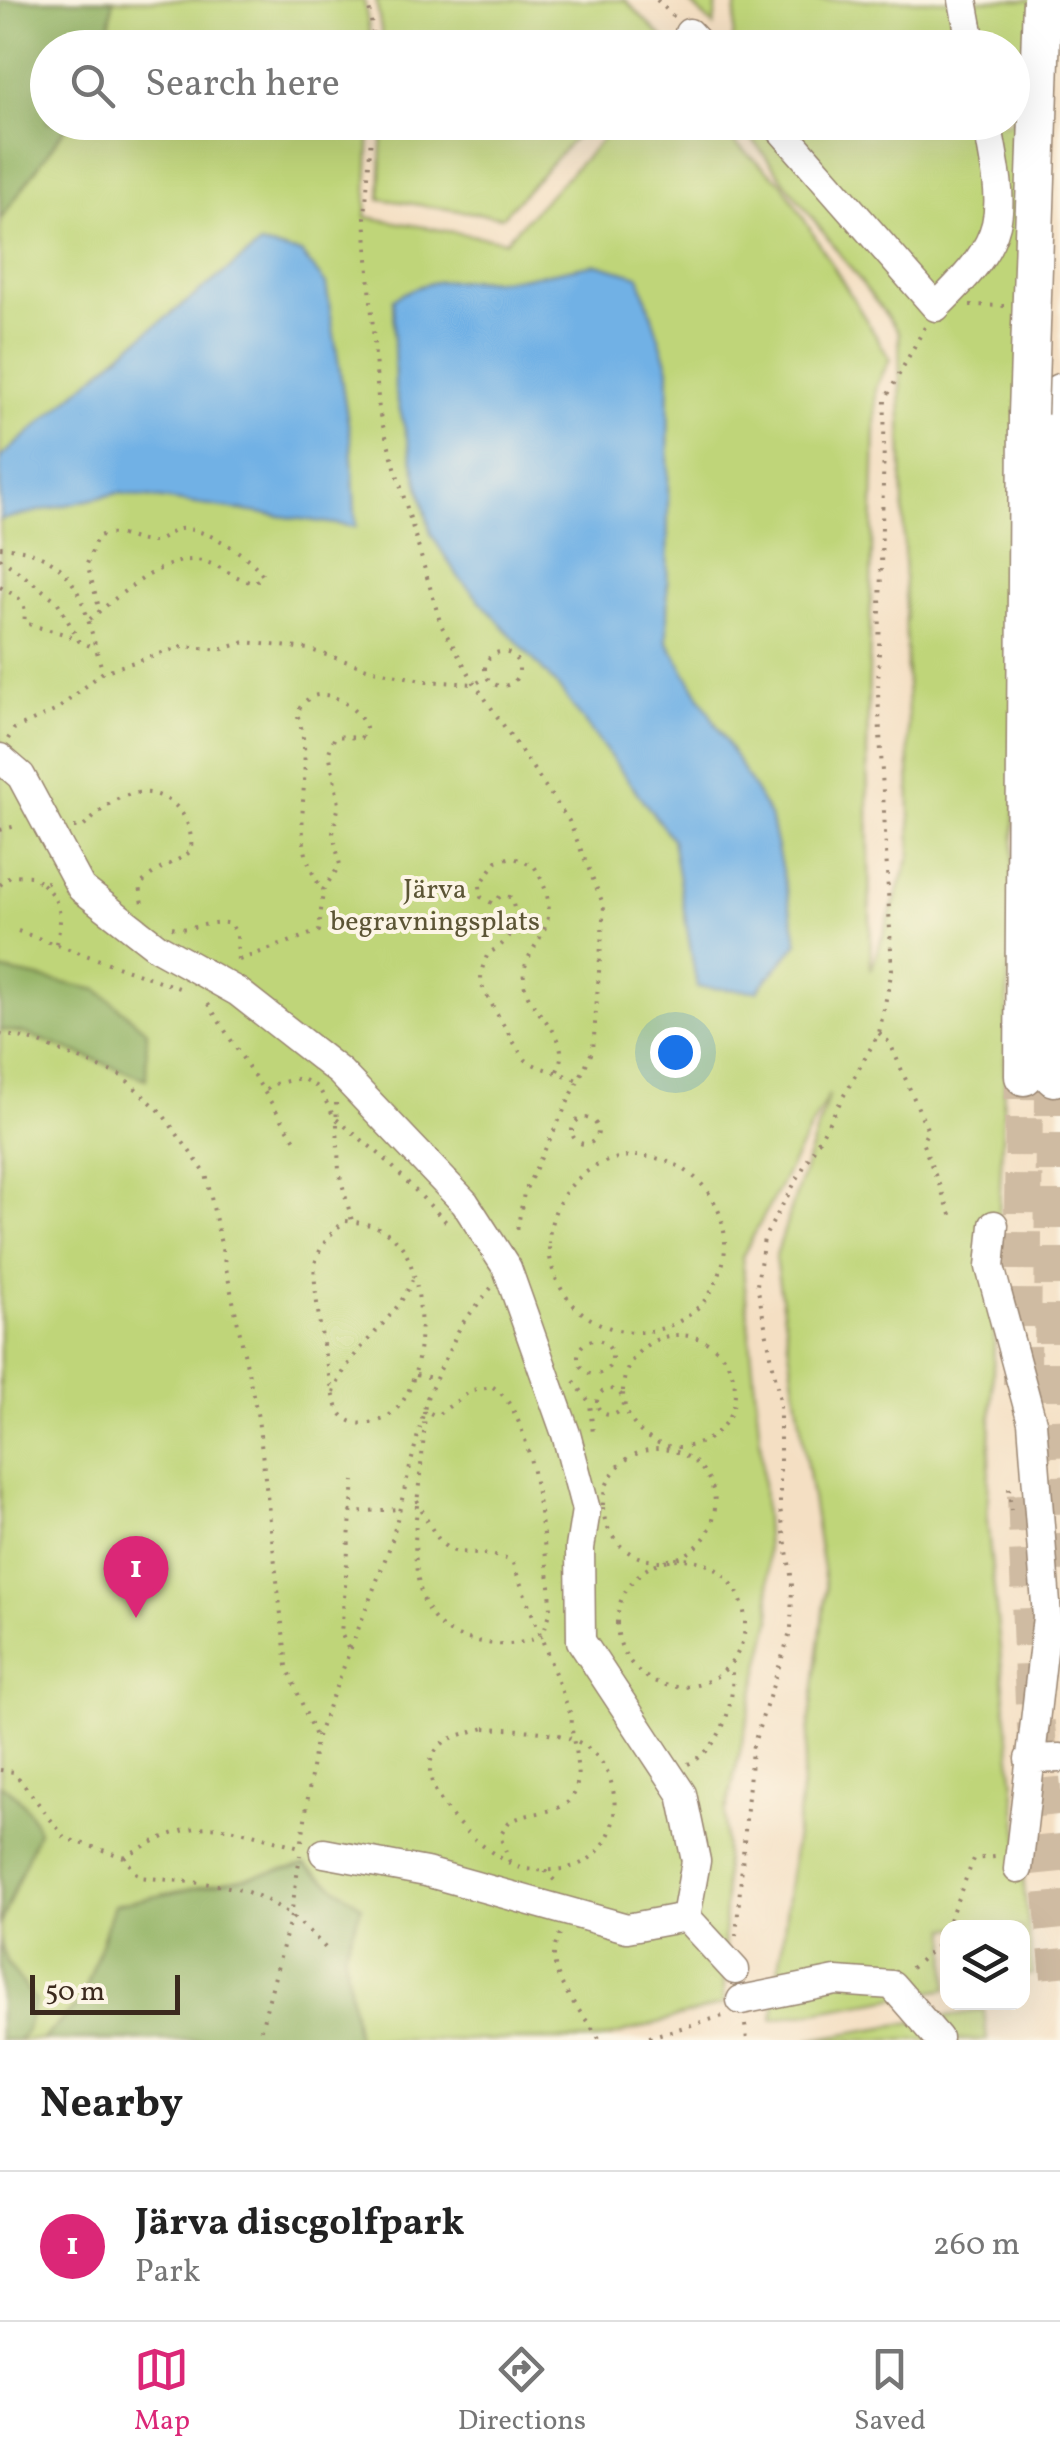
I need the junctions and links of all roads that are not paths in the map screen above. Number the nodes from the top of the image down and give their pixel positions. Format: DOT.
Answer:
graph roads {
  1 [pos="963,0"];
  2 [pos="1042,0"];
  3 [pos="969,30"];
  4 [pos="790,140"];
  5 [pos="991,140"];
  6 [pos="1060,393"];
  7 [pos="1044,416"];
  8 [pos="0,755"];
  9 [pos="1039,1076"];
  10 [pos="994,1225"];
  11 [pos="1060,1758"];
  12 [pos="1029,1759"];
  13 [pos="313,1850"];
  14 [pos="1018,1869"];
  15 [pos="686,1917"];
  16 [pos="734,1970"];
  17 [pos="733,2007"];
  18 [pos="938,2038"];
  1 -- 3 [label="street"];
  2 -- 7 [label="highway, bridge"];
  4 -- 5 [label="street"];
  6 -- 7 [label="highway"];
  7 -- 9 [label="highway"];
  8 -- 15 [label="street"];
  10 -- 12 [label="street"];
  11 -- 12 [label="street"];
  12 -- 14 [label="street"];
  13 -- 15 [label="street"];
  15 -- 16 [label="street"];
  17 -- 18 [label="street"];
}
